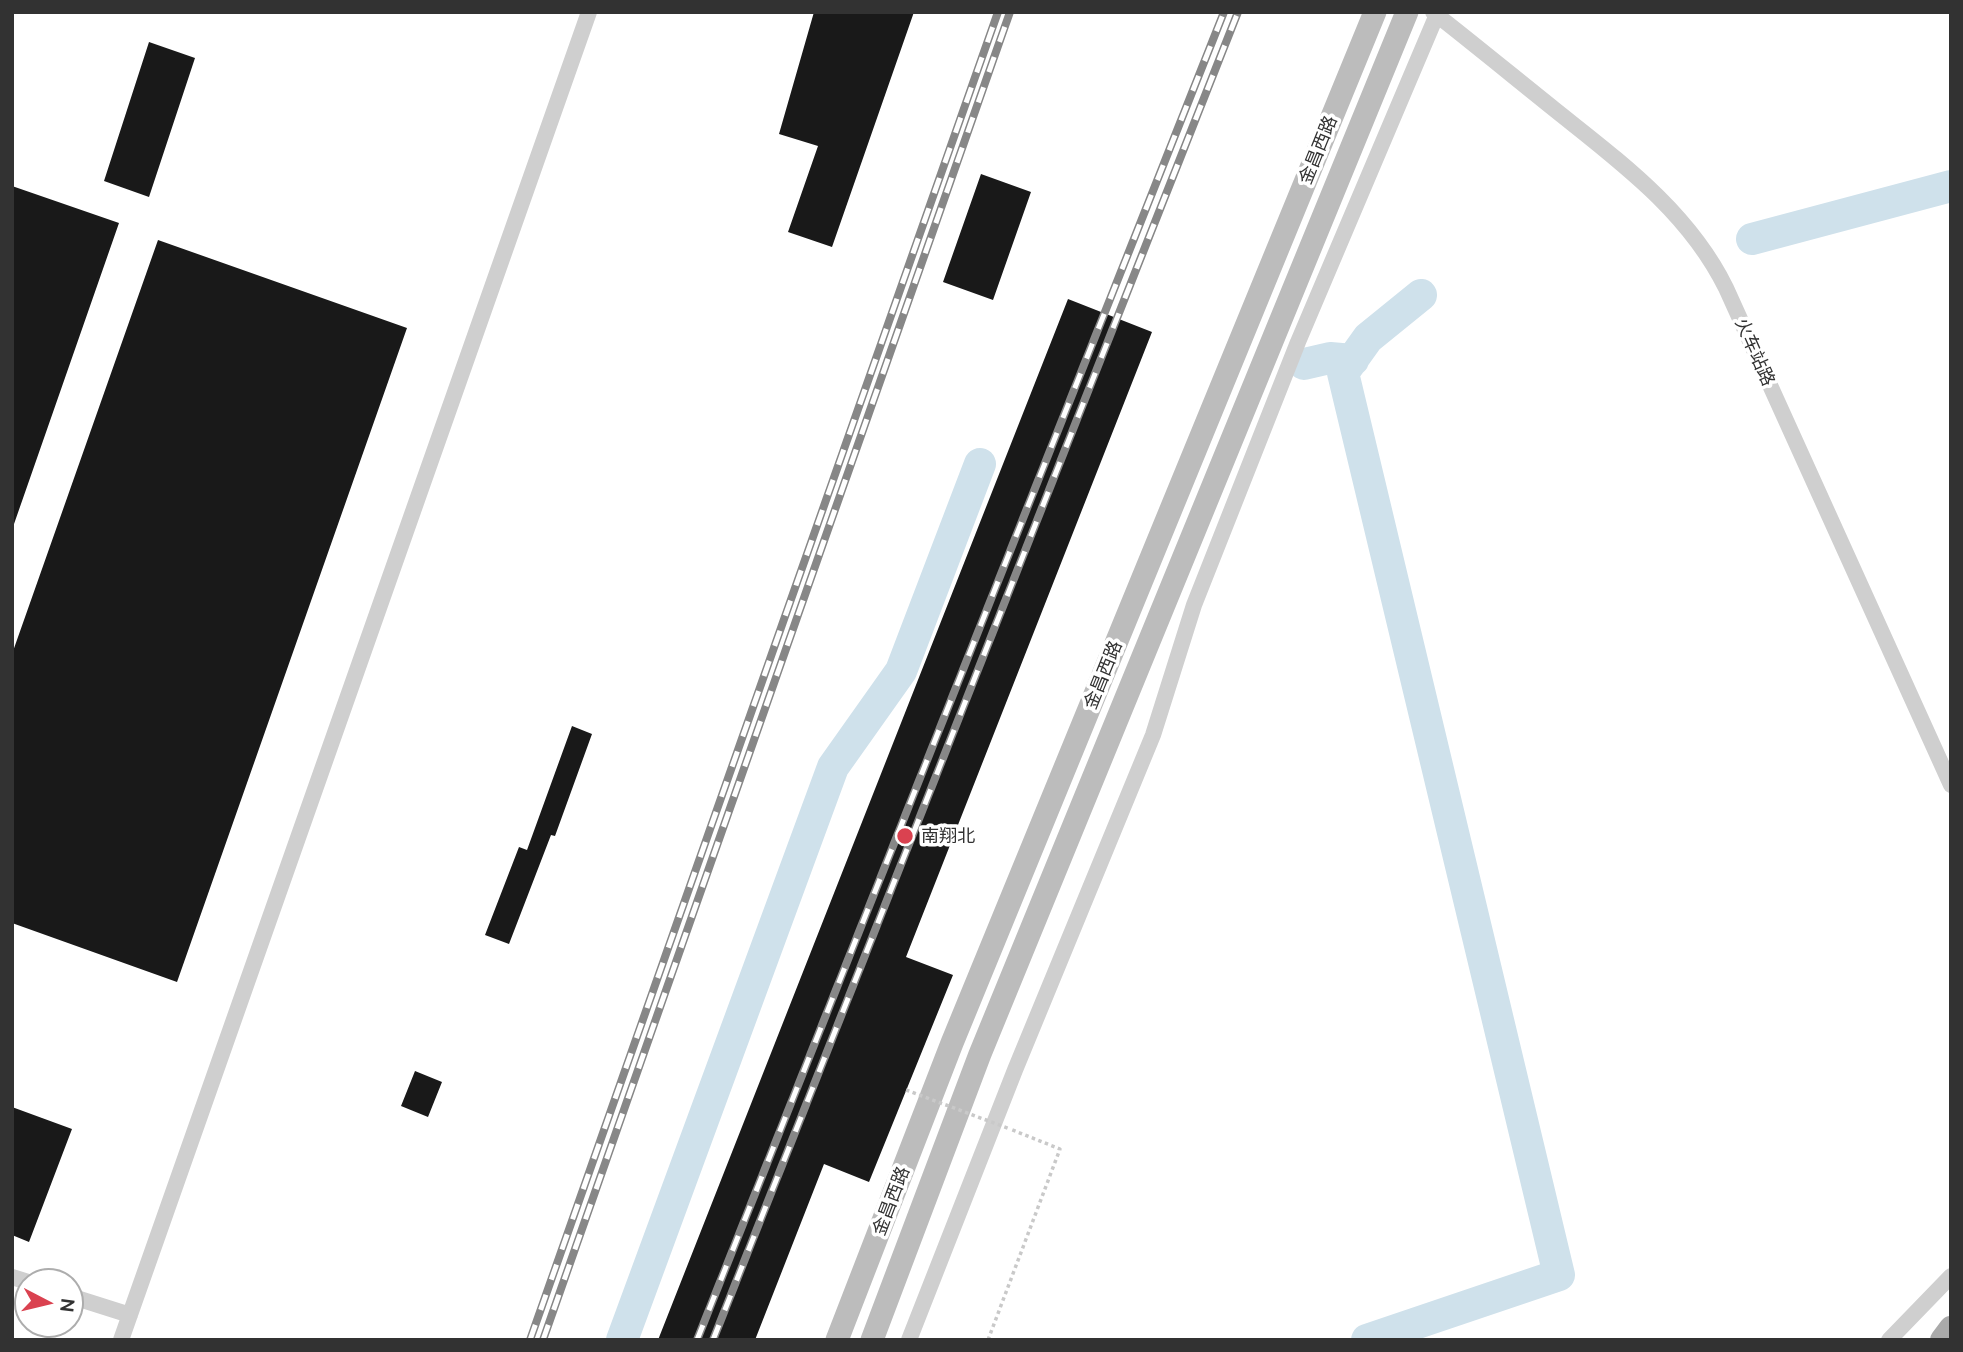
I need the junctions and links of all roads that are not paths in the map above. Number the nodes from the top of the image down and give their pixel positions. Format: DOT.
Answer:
graph roads {
  1 [pos="589,12"];
  2 [pos="1375,12"];
  3 [pos="1407,12"];
  4 [pos="1436,13"];
  5 [pos="1951,785"];
  6 [pos="1951,1276"];
  7 [pos="84,1300"];
  8 [pos="130,1315"];
  9 [pos="1951,1328"];
  10 [pos="121,1340"];
  11 [pos="837,1340"];
  12 [pos="872,1340"];
  13 [pos="909,1340"];
  14 [pos="1889,1340"];
  15 [pos="1935,1340"];
  16 [pos="1942,1340"];
  1 -- 8 [label="street"];
  2 -- 11 [label="main road, 金昌西路"];
  3 -- 12 [label="main road, 金昌西路"];
  4 -- 5 [label="street, 火车站路"];
  4 -- 13 [label="street"];
  6 -- 14 [label="street"];
  7 -- 8 [label="street"];
  8 -- 10 [label="street"];
  9 -- 15 [label="main road"];
  9 -- 16 [label="main road"];
}
